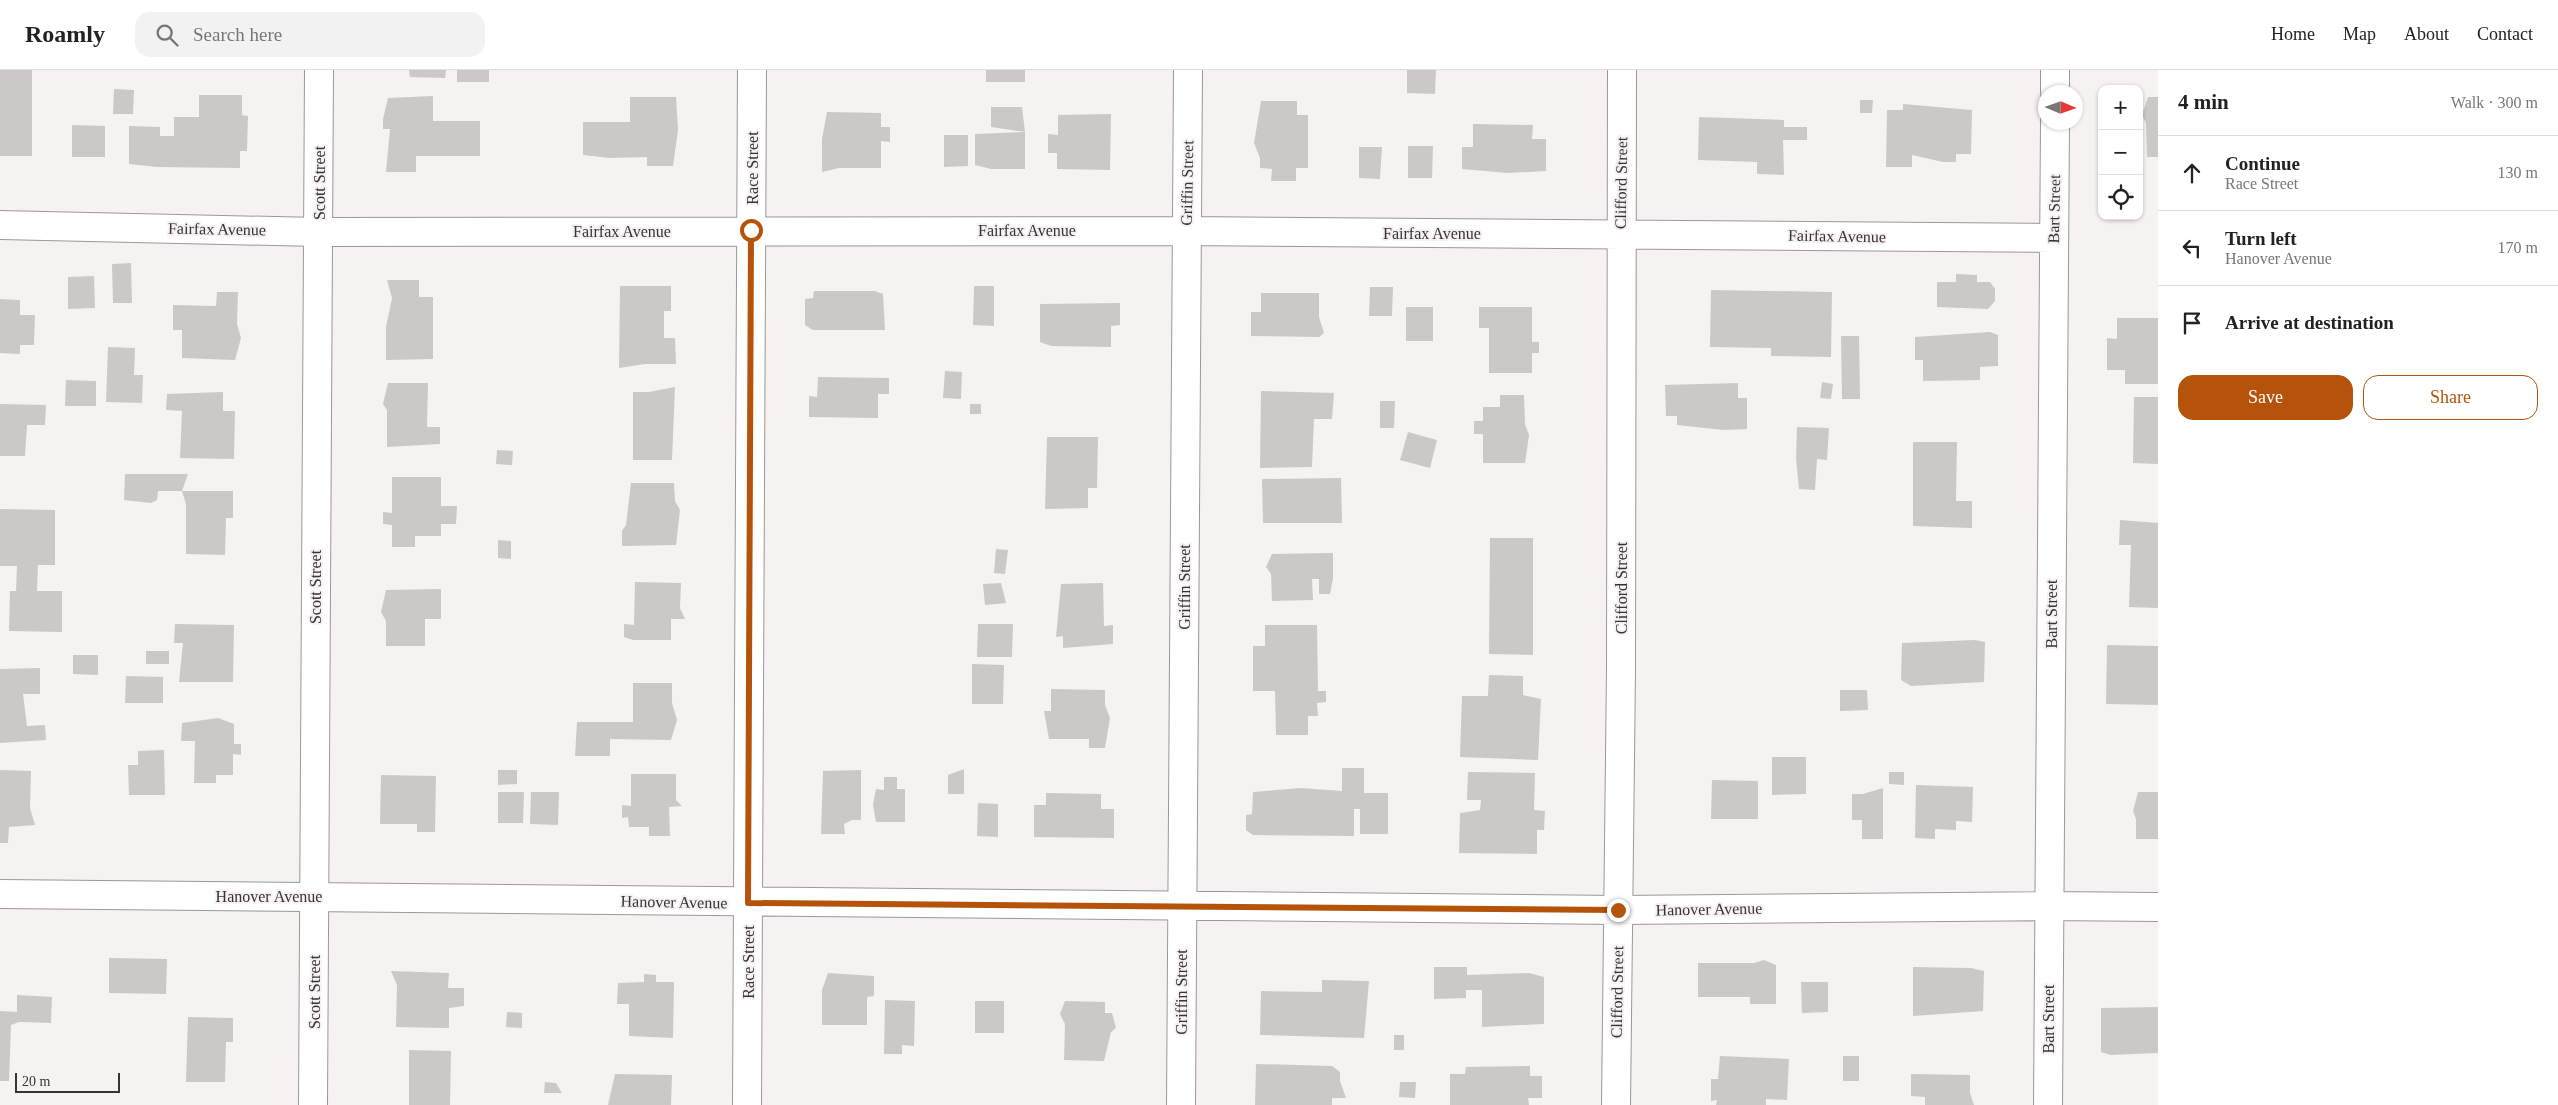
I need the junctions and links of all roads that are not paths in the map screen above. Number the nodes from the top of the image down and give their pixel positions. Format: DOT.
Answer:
graph roads {
  1 [pos="319,70"];
  2 [pos="752,70"];
  3 [pos="1188,70"];
  4 [pos="1622,70"];
  5 [pos="2056,70"];
  6 [pos="2055,85"];
  7 [pos="2055,130"];
  8 [pos="0,225"];
  9 [pos="751,230"];
  10 [pos="1186,231"];
  11 [pos="318,232"];
  12 [pos="1620,234"];
  13 [pos="2054,238"];
  14 [pos="0,894"];
  15 [pos="314,896"];
  16 [pos="748,903"];
  17 [pos="2049,906"];
  18 [pos="2158,907"];
  19 [pos="1182,908"];
  20 [pos="1618,910"];
  21 [pos="313,1105"];
  22 [pos="747,1105"];
  23 [pos="1181,1105"];
  24 [pos="1616,1105"];
  25 [pos="2048,1105"];
  1 -- 11 [label="street, Scott Street"];
  2 -- 9 [label="street, Race Street"];
  3 -- 10 [label="street, Griffin Street"];
  4 -- 12 [label="street, Clifford Street"];
  5 -- 6 [label="street"];
  7 -- 13 [label="street, Bart Street"];
  8 -- 11 [label="street, Fairfax Avenue"];
  9 -- 10 [label="street, Fairfax Avenue"];
  9 -- 11 [label="street, Fairfax Avenue"];
  9 -- 16 [label="street, Race Street"];
  10 -- 12 [label="street, Fairfax Avenue"];
  10 -- 19 [label="street, Griffin Street"];
  11 -- 15 [label="street, Scott Street"];
  12 -- 13 [label="street, Fairfax Avenue"];
  12 -- 20 [label="street, Clifford Street"];
  13 -- 17 [label="street, Bart Street"];
  14 -- 15 [label="street, Hanover Avenue"];
  15 -- 16 [label="street, Hanover Avenue"];
  15 -- 21 [label="street, Scott Street"];
  16 -- 19 [label="street, Hanover Avenue"];
  16 -- 22 [label="street, Race Street"];
  17 -- 18 [label="street, Hanover Avenue"];
  17 -- 20 [label="street, Hanover Avenue"];
  17 -- 25 [label="street, Bart Street"];
  19 -- 20 [label="street, Hanover Avenue"];
  19 -- 23 [label="street, Griffin Street"];
  20 -- 24 [label="street, Clifford Street"];
}
